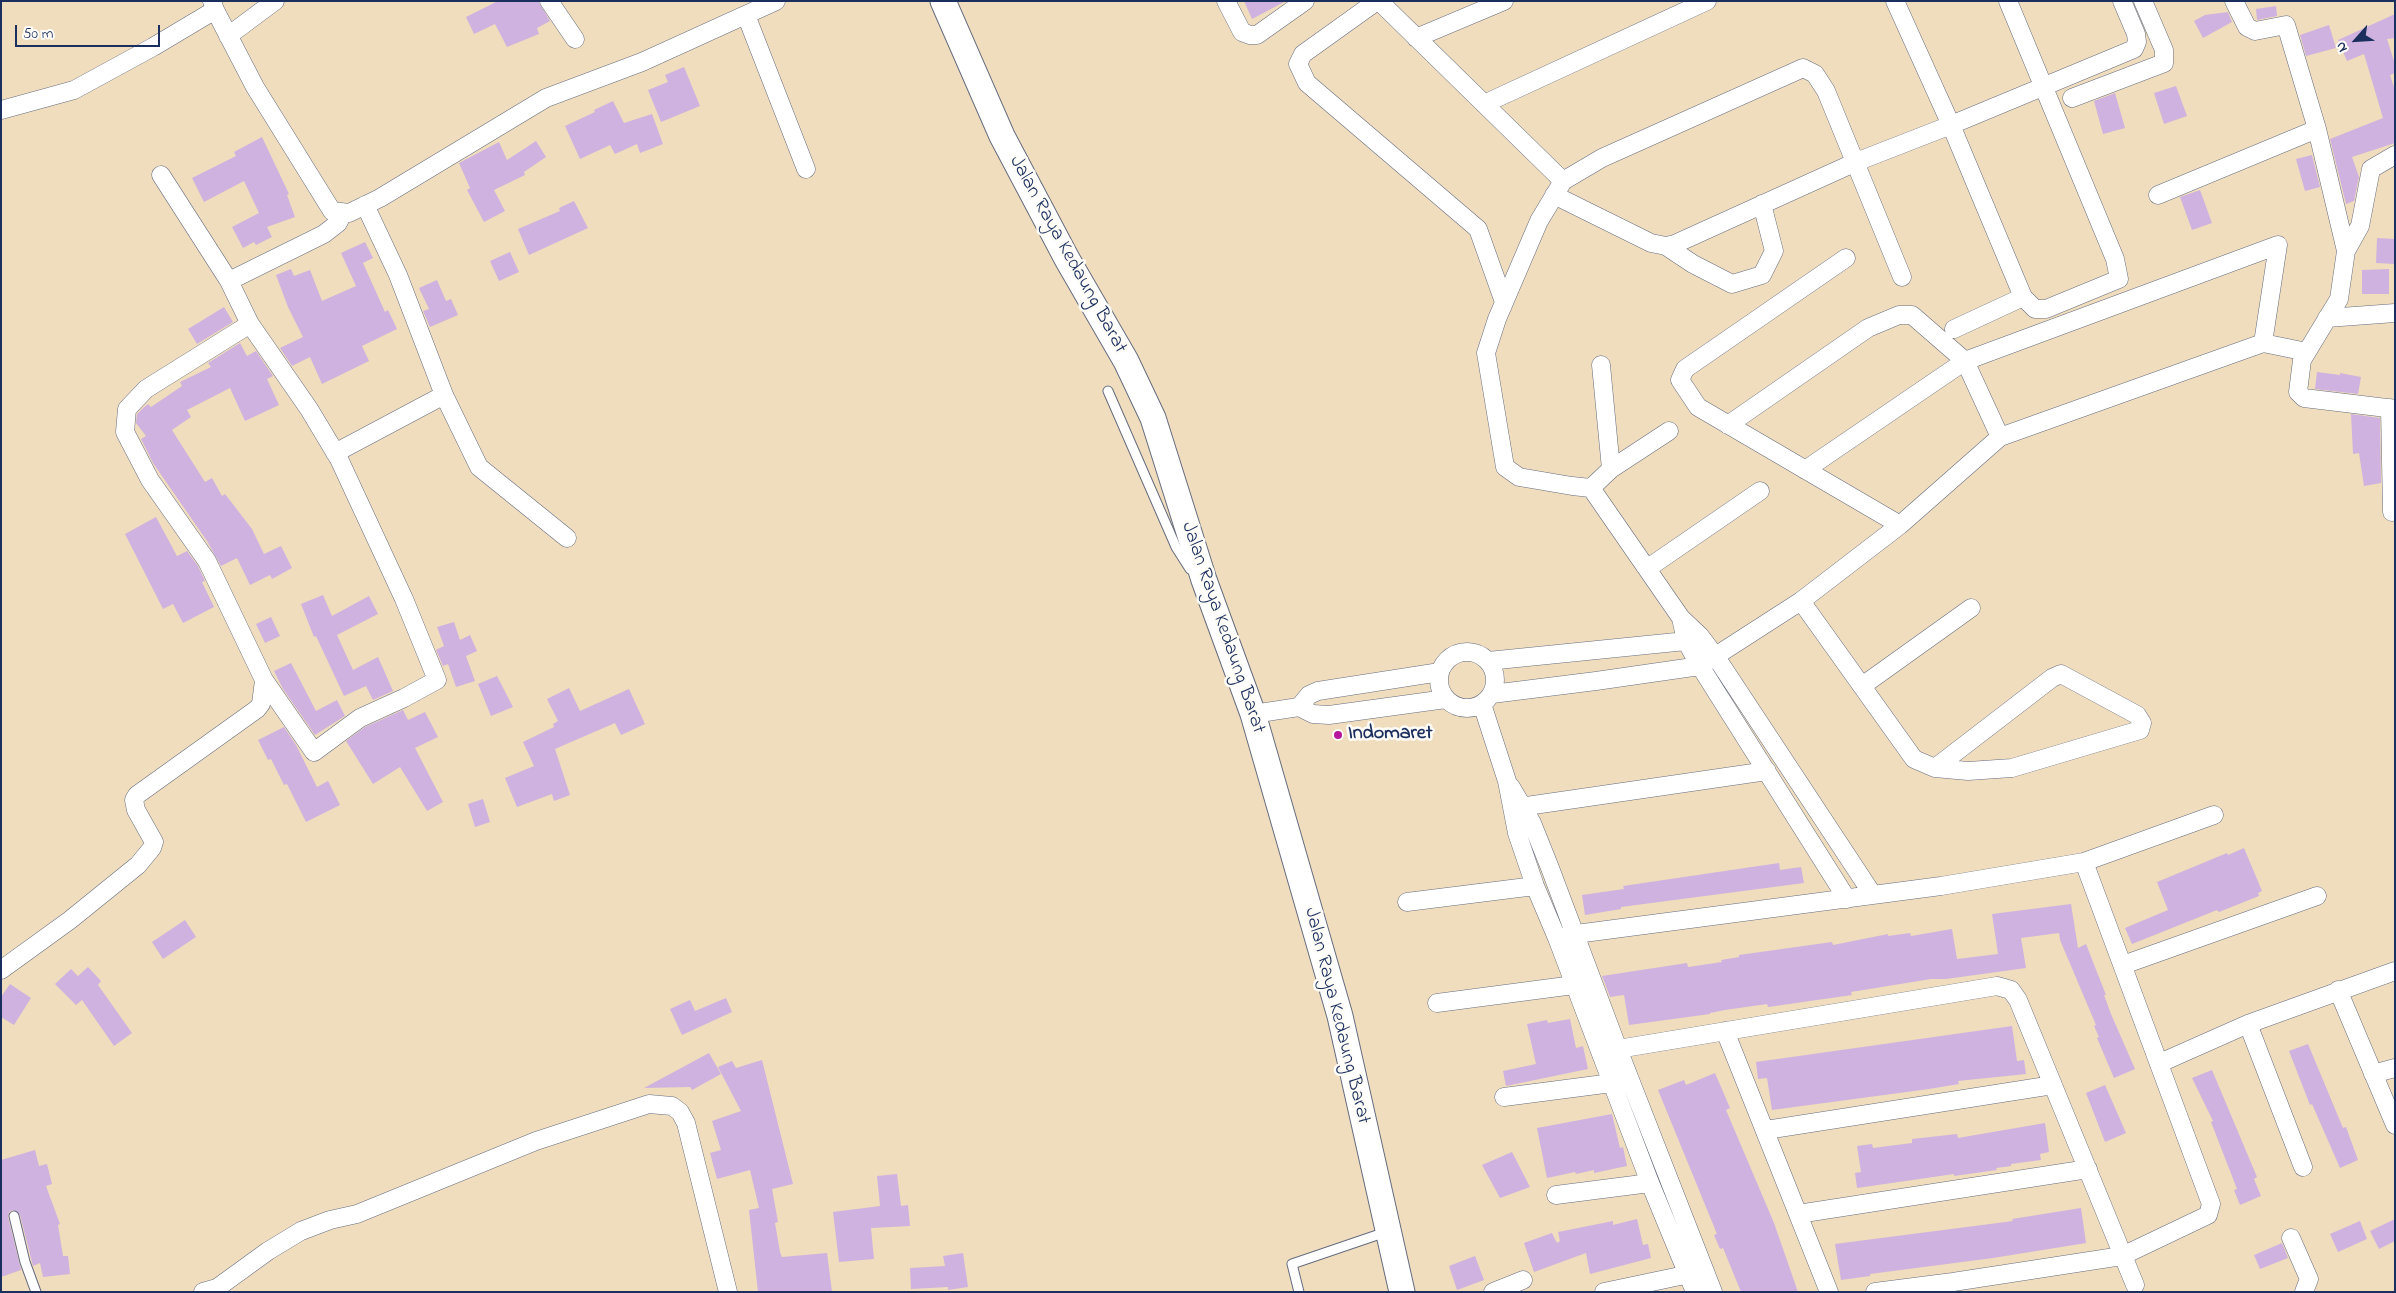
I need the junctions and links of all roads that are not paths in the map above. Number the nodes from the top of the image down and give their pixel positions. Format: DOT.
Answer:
graph roads {
  1 [pos="275,1"];
  2 [pos="549,1"];
  3 [pos="776,1"];
  4 [pos="943,1"];
  5 [pos="1226,1"];
  6 [pos="1305,1"];
  7 [pos="1378,1"];
  8 [pos="1504,1"];
  9 [pos="1707,1"];
  10 [pos="1895,1"];
  11 [pos="2008,1"];
  12 [pos="2122,1"];
  13 [pos="2143,1"];
  14 [pos="2234,1"];
  15 [pos="214,6"];
  16 [pos="746,15"];
  17 [pos="228,36"];
  18 [pos="1416,38"];
  19 [pos="575,39"];
  20 [pos="2043,87"];
  21 [pos="2072,98"];
  22 [pos="1484,104"];
  23 [pos="1,110"];
  24 [pos="1951,126"];
  25 [pos="2317,129"];
  26 [pos="2395,155"];
  27 [pos="1856,162"];
  28 [pos="806,169"];
  29 [pos="161,175"];
  30 [pos="1558,188"];
  31 [pos="2158,195"];
  32 [pos="1762,204"];
  33 [pos="366,206"];
  34 [pos="343,213"];
  35 [pos="1666,246"];
  36 [pos="2346,251"];
  37 [pos="1846,258"];
  38 [pos="1902,277"];
  39 [pos="229,281"];
  40 [pos="2023,297"];
  41 [pos="1504,302"];
  42 [pos="2395,313"];
  43 [pos="2327,318"];
  44 [pos="250,324"];
  45 [pos="1954,329"];
  46 [pos="2263,343"];
  47 [pos="2307,352"];
  48 [pos="1966,361"];
  49 [pos="1601,364"];
  50 [pos="1108,391"];
  51 [pos="444,396"];
  52 [pos="2392,408"];
  53 [pos="1728,425"];
  54 [pos="1669,431"];
  55 [pos="2000,437"];
  56 [pos="335,453"];
  57 [pos="1611,469"];
  58 [pos="1805,470"];
  59 [pos="1591,488"];
  60 [pos="1760,491"];
  61 [pos="2392,512"];
  62 [pos="1900,525"];
  63 [pos="567,538"];
  64 [pos="1648,568"];
  65 [pos="1204,580"];
  66 [pos="1801,600"];
  67 [pos="1971,608"];
  68 [pos="1693,638"];
  69 [pos="1649,645"];
  70 [pos="1716,657"];
  71 [pos="1488,661"];
  72 [pos="1700,666"];
  73 [pos="1440,672"];
  74 [pos="1656,672"];
  75 [pos="264,680"];
  76 [pos="1862,686"];
  77 [pos="1487,699"];
  78 [pos="1446,700"];
  79 [pos="1299,707"];
  80 [pos="1253,714"];
  81 [pos="1935,768"];
  82 [pos="1767,771"];
  83 [pos="1517,807"];
  84 [pos="2214,815"];
  85 [pos="2084,862"];
  86 [pos="1535,886"];
  87 [pos="1872,896"];
  88 [pos="2317,896"];
  89 [pos="1847,899"];
  90 [pos="1407,902"];
  91 [pos="1576,934"];
  92 [pos="1557,938"];
  93 [pos="2122,965"];
  94 [pos="1,970"];
  95 [pos="2395,971"];
  96 [pos="1574,985"];
  97 [pos="2338,990"];
  98 [pos="1436,1003"];
  99 [pos="2248,1024"];
  100 [pos="1725,1031"];
  101 [pos="1610,1051"];
  102 [pos="2160,1063"];
  103 [pos="2395,1068"];
  104 [pos="2373,1074"];
  105 [pos="1612,1083"];
  106 [pos="2053,1085"];
  107 [pos="1504,1097"];
  108 [pos="2395,1125"];
  109 [pos="1766,1130"];
  110 [pos="2303,1167"];
  111 [pos="2088,1169"];
  112 [pos="1650,1183"];
  113 [pos="1556,1196"];
  114 [pos="1798,1214"];
  115 [pos="14,1216"];
  116 [pos="1389,1231"];
  117 [pos="2291,1238"];
  118 [pos="2122,1256"];
  119 [pos="1696,1273"];
  120 [pos="1523,1280"];
  121 [pos="2135,1285"];
  122 [pos="1946,1287"];
  123 [pos="36,1292"];
  124 [pos="203,1292"];
  125 [pos="728,1292"];
  126 [pos="1299,1292"];
  127 [pos="1402,1292"];
  128 [pos="1493,1292"];
  129 [pos="1604,1292"];
  130 [pos="1695,1292"];
  131 [pos="1713,1292"];
  132 [pos="1829,1292"];
  133 [pos="1875,1292"];
  134 [pos="2304,1292"];
  1 -- 17 [label="street"];
  2 -- 19 [label="street"];
  3 -- 16 [label="street"];
  4 -- 65 [label="street, Jalan Raya Kedaung Barat"];
  5 -- 6 [label="street"];
  7 -- 18 [label="street"];
  7 -- 41 [label="street"];
  8 -- 18 [label="street"];
  9 -- 22 [label="street"];
  10 -- 24 [label="street"];
  11 -- 20 [label="street"];
  12 -- 20 [label="street"];
  13 -- 21 [label="street"];
  14 -- 25 [label="street"];
  15 -- 17 [label="street"];
  15 -- 23 [label="street"];
  16 -- 28 [label="street"];
  16 -- 33 [label="street"];
  17 -- 34 [label="street"];
  18 -- 22 [label="street"];
  20 -- 24 [label="street"];
  20 -- 40 [label="street"];
  22 -- 30 [label="street"];
  24 -- 27 [label="street"];
  24 -- 40 [label="street"];
  25 -- 31 [label="street"];
  25 -- 36 [label="street"];
  26 -- 36 [label="street"];
  27 -- 30 [label="street"];
  27 -- 32 [label="street"];
  27 -- 38 [label="street"];
  29 -- 39 [label="street"];
  30 -- 35 [label="street"];
  30 -- 41 [label="street"];
  32 -- 35 [label="street"];
  32 -- 35 [label="street"];
  33 -- 34 [label="street"];
  33 -- 51 [label="street"];
  34 -- 39 [label="street"];
  36 -- 43 [label="street"];
  37 -- 53 [label="street"];
  39 -- 44 [label="street"];
  40 -- 45 [label="street"];
  41 -- 59 [label="street"];
  42 -- 43 [label="street"];
  43 -- 47 [label="street"];
  44 -- 56 [label="street"];
  44 -- 75 [label="street"];
  46 -- 47 [label="street"];
  46 -- 48 [label="street"];
  46 -- 55 [label="street"];
  47 -- 52 [label="street"];
  48 -- 53 [label="street"];
  48 -- 55 [label="street"];
  48 -- 58 [label="street"];
  49 -- 57 [label="street"];
  50 -- 65 [label="lane"];
  51 -- 56 [label="street"];
  51 -- 63 [label="street"];
  52 -- 61 [label="street"];
  53 -- 58 [label="street"];
  54 -- 57 [label="street"];
  55 -- 62 [label="street"];
  56 -- 75 [label="street"];
  57 -- 59 [label="street"];
  58 -- 62 [label="street"];
  59 -- 64 [label="street"];
  60 -- 64 [label="street"];
  62 -- 66 [label="street"];
  64 -- 68 [label="street"];
  65 -- 80 [label="street, Jalan Raya Kedaung Barat"];
  66 -- 70 [label="street"];
  66 -- 76 [label="street"];
  67 -- 76 [label="street"];
  68 -- 69 [label="street"];
  68 -- 70 [label="street"];
  68 -- 72 [label="street"];
  69 -- 71 [label="street"];
  69 -- 74 [label="street"];
  70 -- 72 [label="street"];
  70 -- 87 [label="street"];
  71 -- 73 [label="street"];
  71 -- 77 [label="street"];
  72 -- 74 [label="street"];
  72 -- 82 [label="street"];
  73 -- 78 [label="street"];
  73 -- 79 [label="street"];
  74 -- 77 [label="street"];
  75 -- 94 [label="street"];
  76 -- 81 [label="street"];
  77 -- 78 [label="street"];
  77 -- 83 [label="street"];
  78 -- 79 [label="street"];
  79 -- 80 [label="street"];
  80 -- 116 [label="street, Jalan Raya Kedaung Barat"];
  81 -- 81 [label="street"];
  82 -- 83 [label="street"];
  82 -- 89 [label="street"];
  83 -- 86 [label="street"];
  83 -- 91 [label="street"];
  84 -- 85 [label="street"];
  85 -- 87 [label="street"];
  85 -- 93 [label="street"];
  86 -- 90 [label="street"];
  86 -- 92 [label="street"];
  87 -- 89 [label="street"];
  88 -- 93 [label="street"];
  89 -- 91 [label="street"];
  91 -- 92 [label="street"];
  91 -- 101 [label="street"];
  92 -- 96 [label="street"];
  93 -- 102 [label="street"];
  95 -- 97 [label="street"];
  96 -- 98 [label="street"];
  96 -- 101 [label="street"];
  97 -- 99 [label="street"];
  97 -- 104 [label="street"];
  99 -- 102 [label="street"];
  99 -- 110 [label="street"];
  100 -- 101 [label="street"];
  100 -- 106 [label="street"];
  100 -- 109 [label="street"];
  101 -- 105 [label="street"];
  101 -- 119 [label="street"];
  102 -- 118 [label="street"];
  103 -- 104 [label="street"];
  104 -- 108 [label="street"];
  105 -- 107 [label="street"];
  105 -- 112 [label="street"];
  106 -- 109 [label="street"];
  106 -- 111 [label="street"];
  109 -- 114 [label="street"];
  111 -- 114 [label="street"];
  111 -- 118 [label="street"];
  112 -- 113 [label="street"];
  112 -- 119 [label="street"];
  114 -- 132 [label="street"];
  115 -- 123 [label="lane"];
  116 -- 126 [label="lane"];
  116 -- 127 [label="street, Jalan Raya Kedaung Barat"];
  117 -- 134 [label="street"];
  118 -- 121 [label="street"];
  118 -- 122 [label="street"];
  119 -- 129 [label="street"];
  119 -- 130 [label="street"];
  119 -- 131 [label="street"];
  120 -- 128 [label="street"];
  122 -- 133 [label="street"];
  124 -- 125 [label="street"];
}
